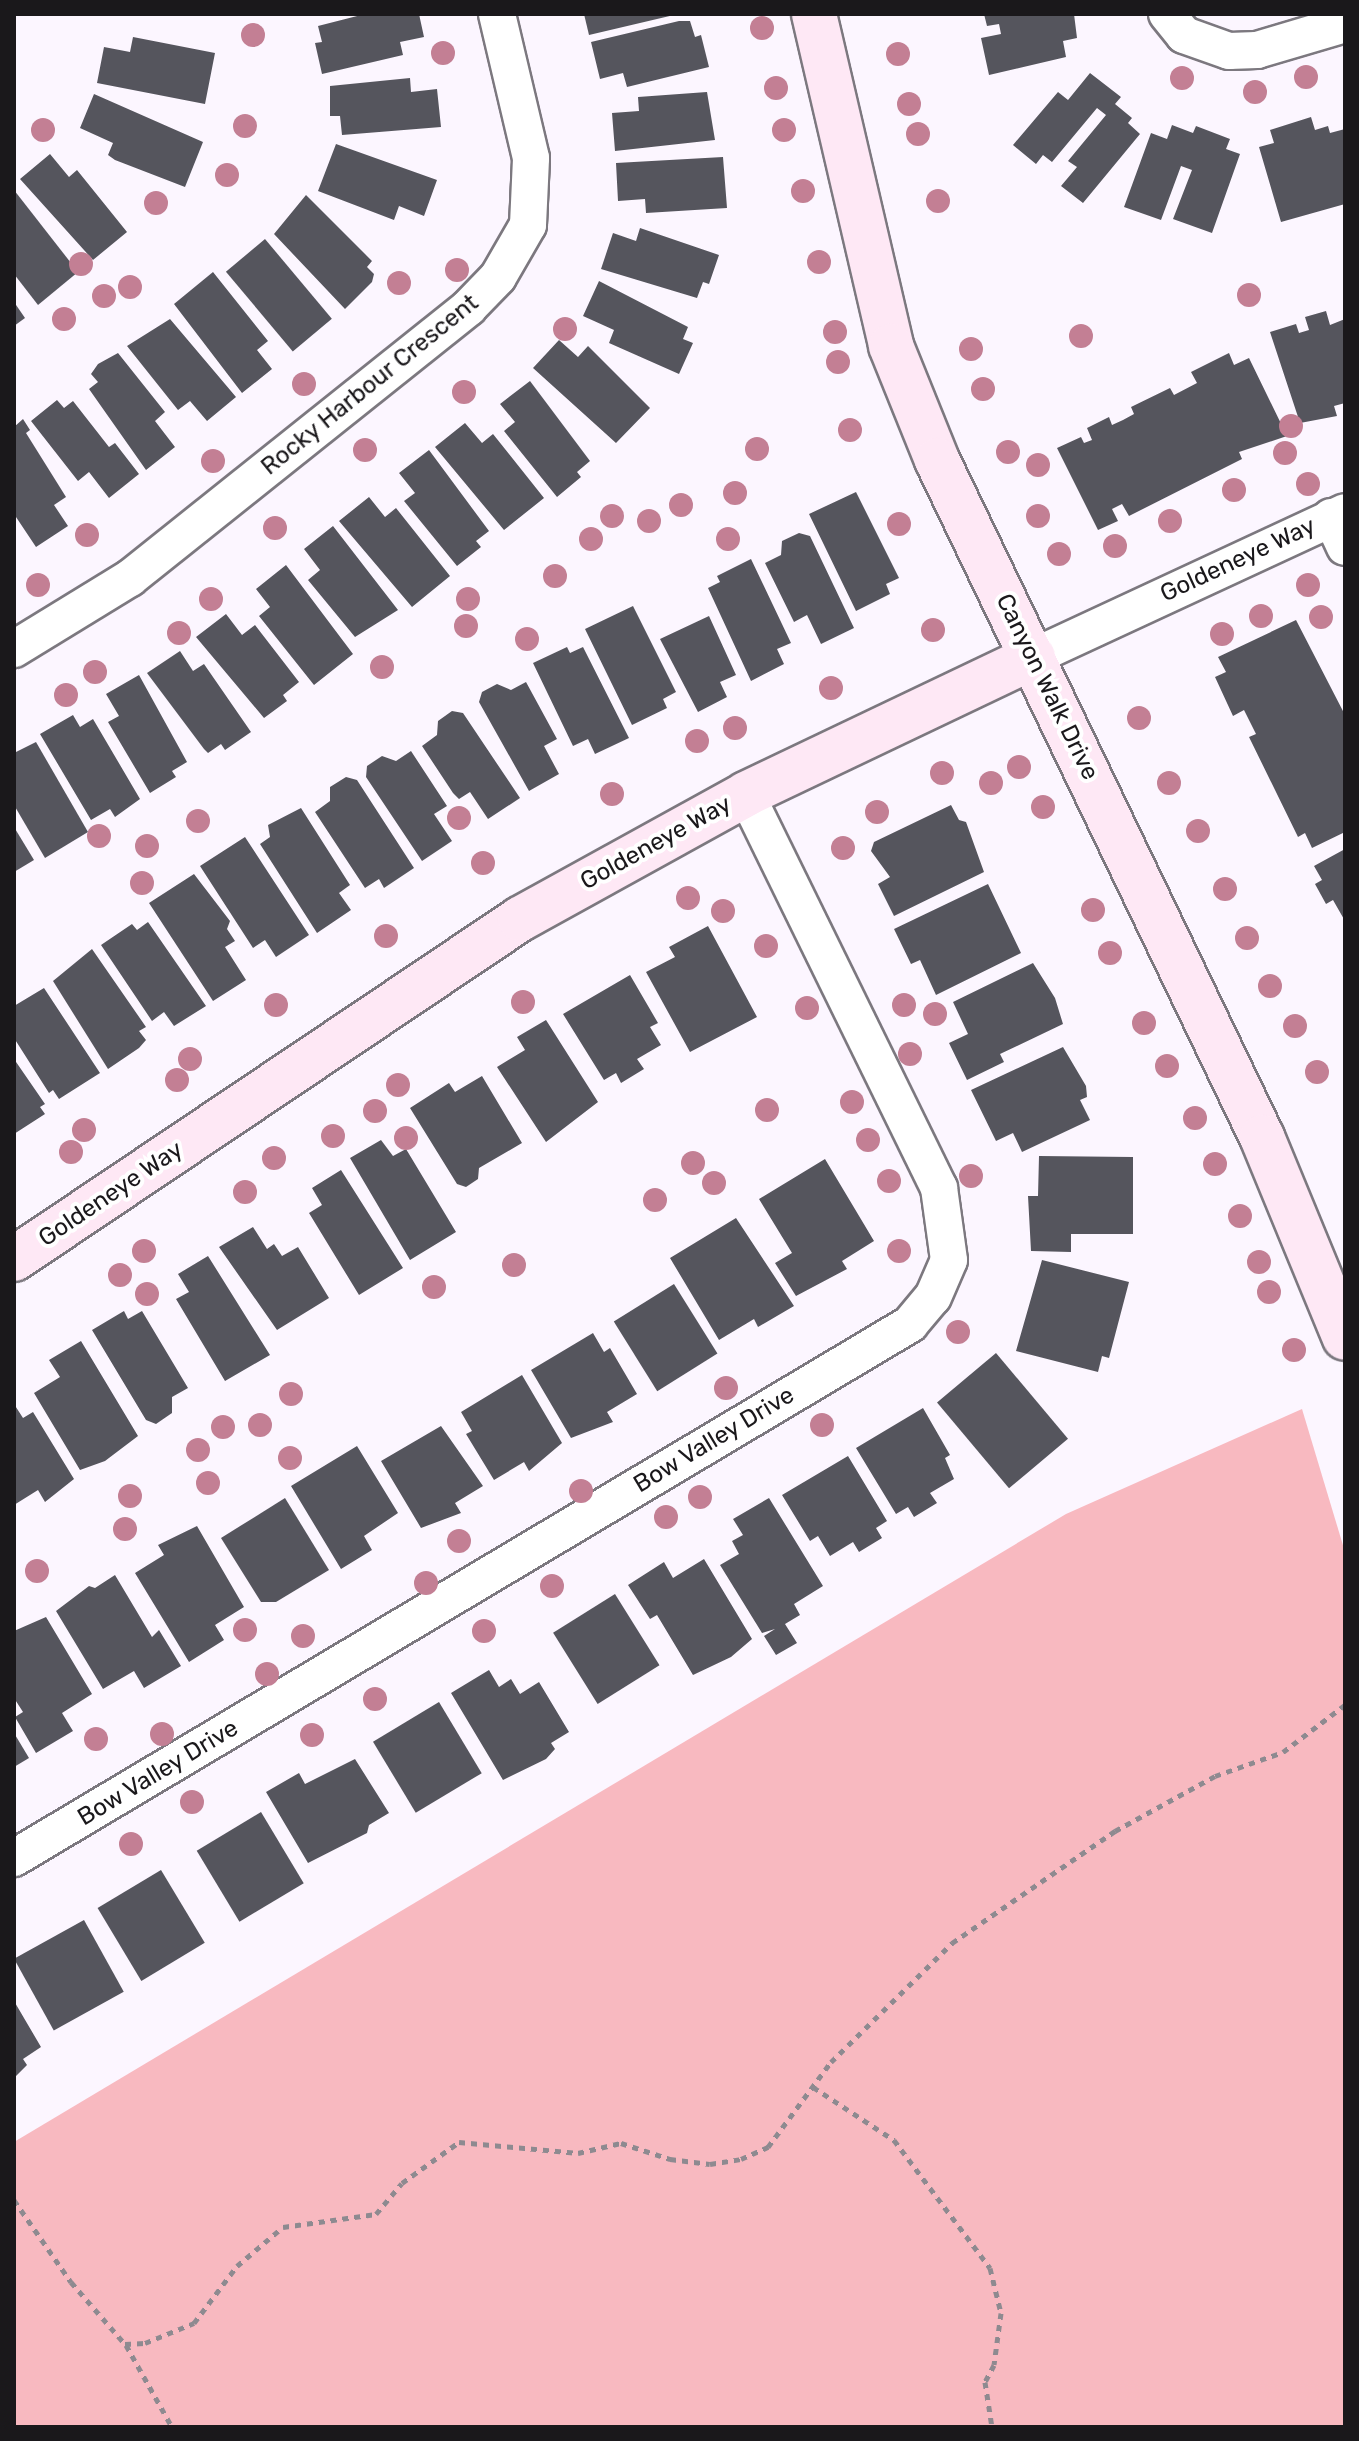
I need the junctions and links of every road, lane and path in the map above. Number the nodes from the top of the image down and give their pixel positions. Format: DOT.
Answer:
graph roads {
  1 [pos="497,14"];
  2 [pos="814,14"];
  3 [pos="1167,14"];
  4 [pos="1345,24"];
  5 [pos="1340,525"];
  6 [pos="14,649"];
  7 [pos="1033,657"];
  8 [pos="746,794"];
  9 [pos="14,1259"];
  10 [pos="1345,1338"];
  11 [pos="1345,1705"];
  12 [pos="14,1858"];
  13 [pos="813,2087"];
  14 [pos="14,2200"];
  15 [pos="125,2344"];
  16 [pos="172,2426"];
  17 [pos="160,2427"];
  18 [pos="992,2427"];
  1 -- 6 [label="street, Rocky Harbour Crescent"];
  2 -- 7 [label="street, Canyon Walk Drive"];
  3 -- 4 [label="street"];
  5 -- 7 [label="street, Goldeneye Way"];
  7 -- 8 [label="street, Goldeneye Way"];
  7 -- 10 [label="street, Canyon Walk Drive"];
  8 -- 9 [label="street, Goldeneye Way"];
  8 -- 12 [label="street, Bow Valley Drive"];
  11 -- 13 [label="path"];
  13 -- 15 [label="path"];
  13 -- 18 [label="path"];
  14 -- 15 [label="path"];
  15 -- 16 [label="path"];
  16 -- 17 [label="path"];
}
